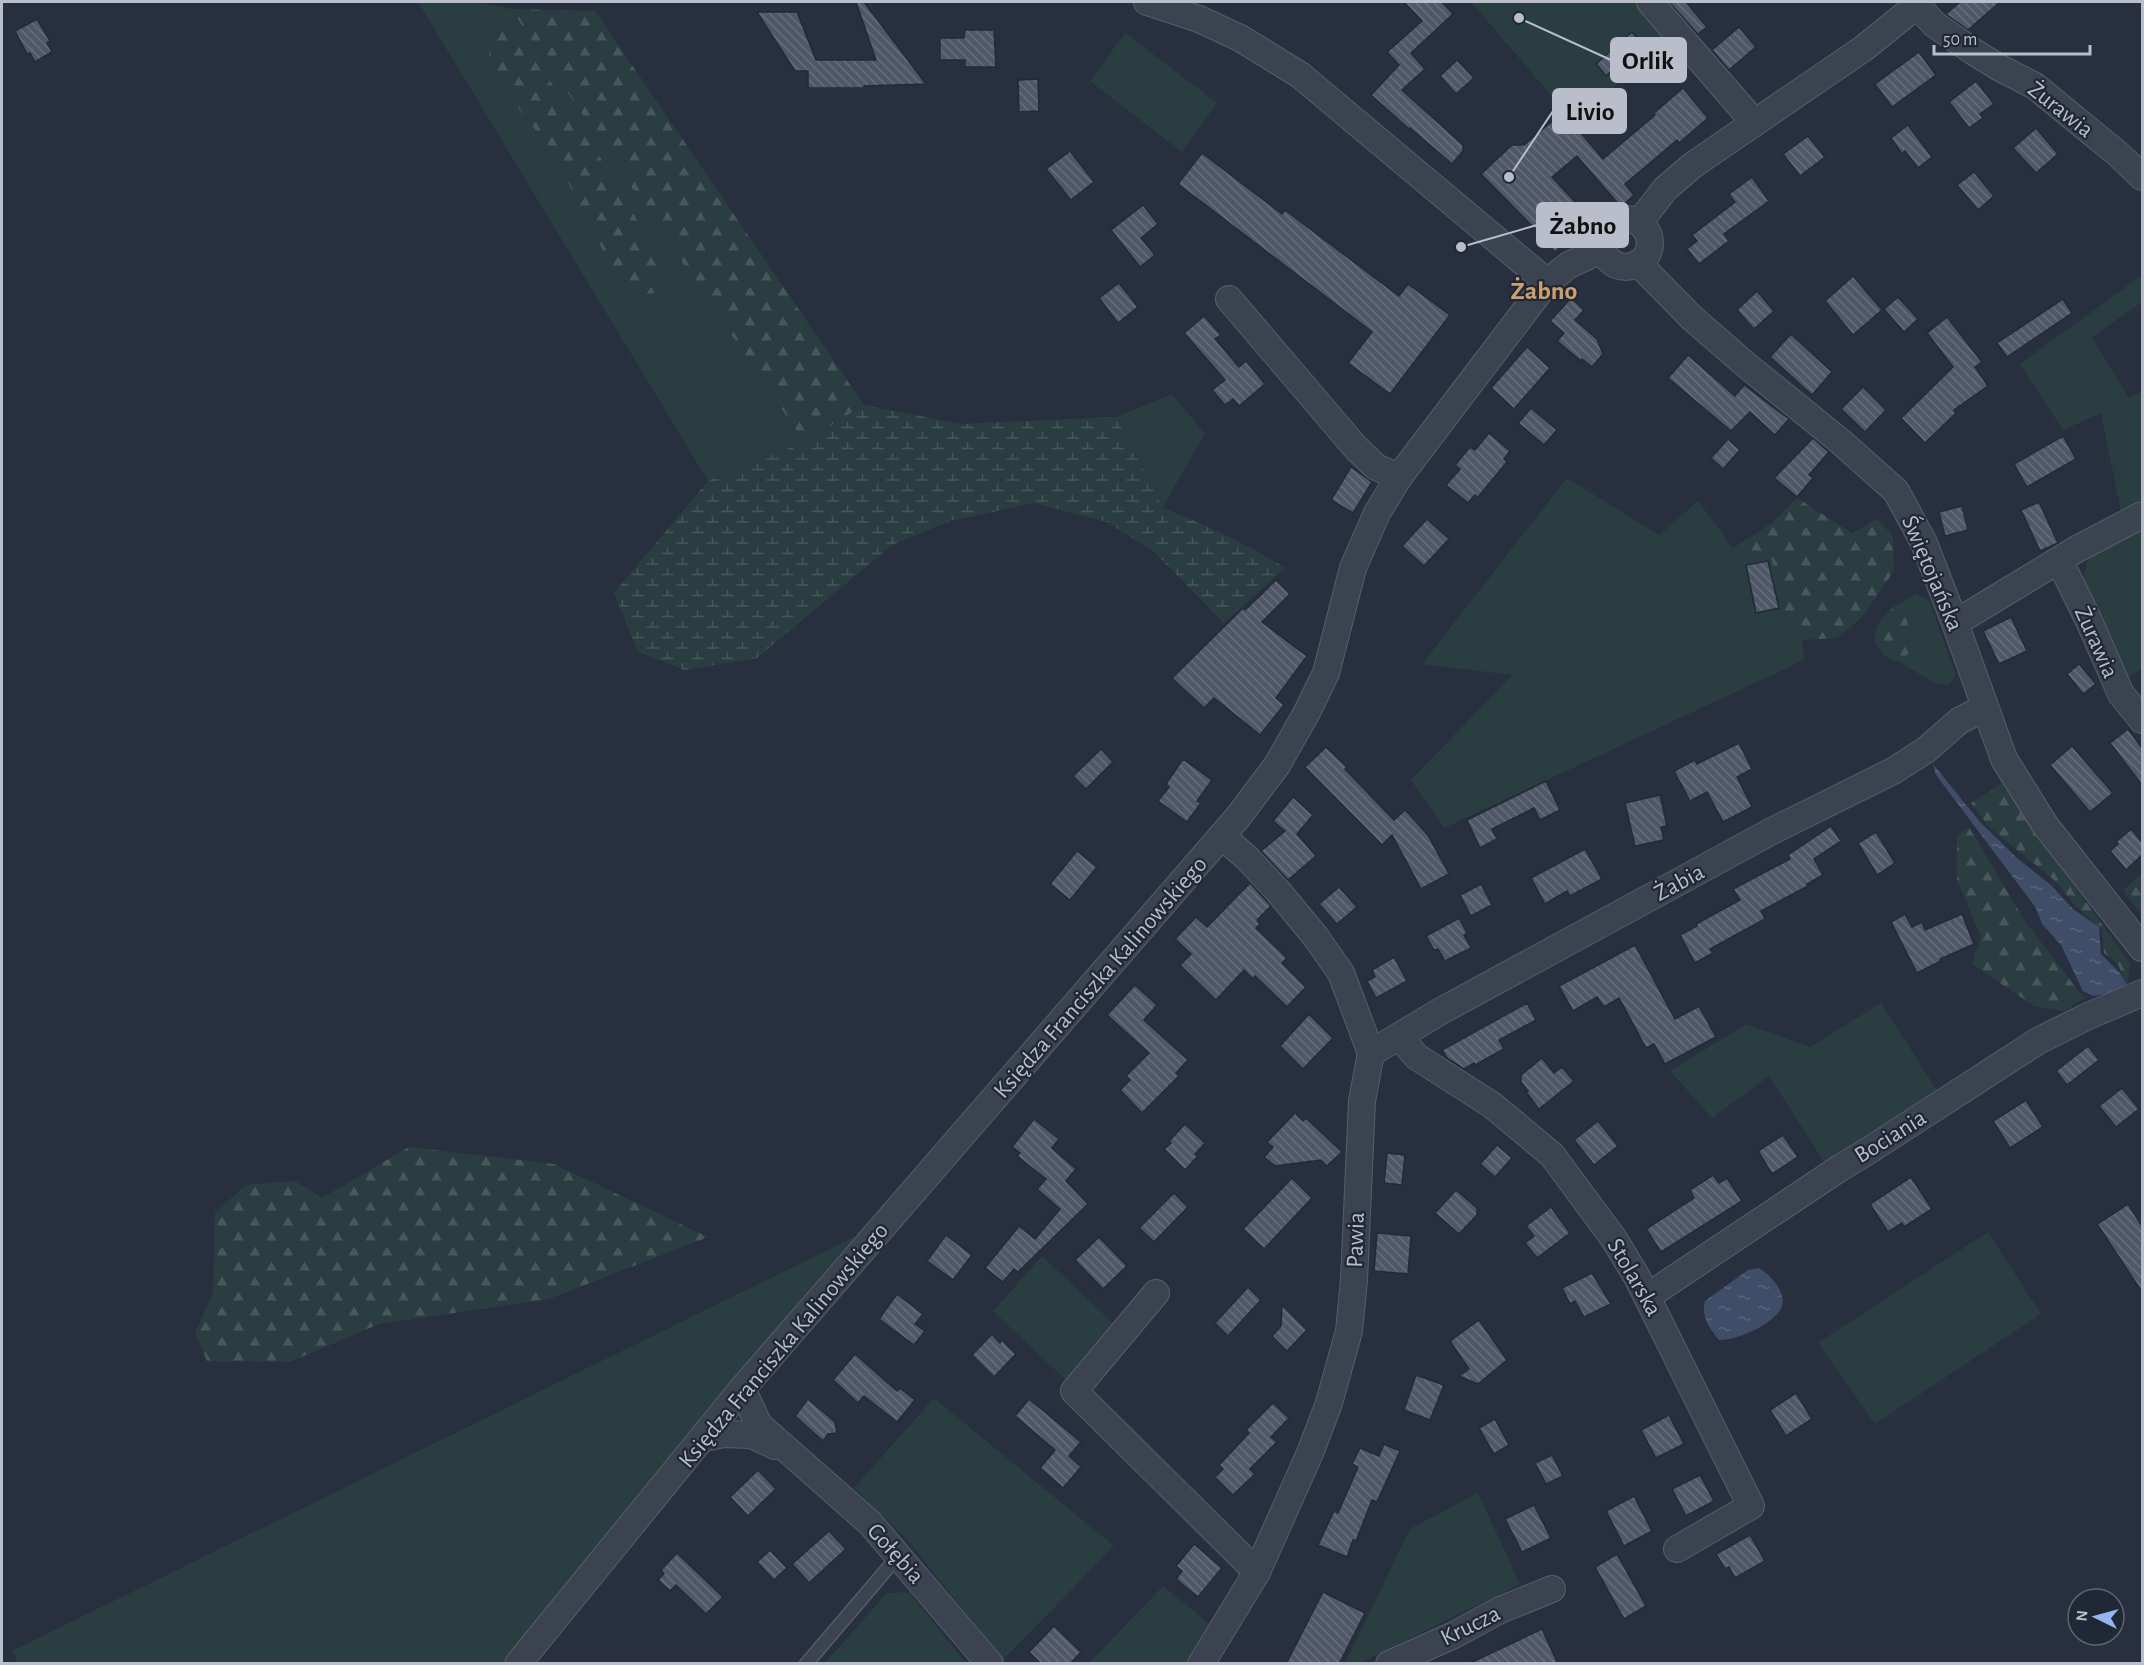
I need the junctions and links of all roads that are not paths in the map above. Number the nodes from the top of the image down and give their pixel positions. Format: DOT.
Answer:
graph roads {
  1 [pos="1147,2"];
  2 [pos="1650,2"];
  3 [pos="1919,3"];
  4 [pos="1754,122"];
  5 [pos="2142,177"];
  6 [pos="1639,223"];
  7 [pos="1603,249"];
  8 [pos="1638,263"];
  9 [pos="1546,282"];
  10 [pos="1229,299"];
  11 [pos="1398,477"];
  12 [pos="2142,515"];
  13 [pos="2059,560"];
  14 [pos="1955,623"];
  15 [pos="1984,708"];
  16 [pos="2142,720"];
  17 [pos="1222,836"];
  18 [pos="2142,948"];
  19 [pos="2142,993"];
  20 [pos="1399,1037"];
  21 [pos="1371,1053"];
  22 [pos="1156,1293"];
  23 [pos="1648,1296"];
  24 [pos="742,1389"];
  25 [pos="704,1438"];
  26 [pos="790,1453"];
  27 [pos="1677,1549"];
  28 [pos="899,1555"];
  29 [pos="1257,1572"];
  30 [pos="1552,1589"];
  31 [pos="518,1664"];
  32 [pos="806,1664"];
  33 [pos="990,1664"];
  34 [pos="1201,1664"];
  35 [pos="1389,1664"];
  1 -- 9 [label="street"];
  2 -- 4 [label="street"];
  3 -- 4 [label="street"];
  3 -- 5 [label="street, Żurawia"];
  4 -- 6 [label="street"];
  6 -- 7 [label="street"];
  6 -- 8 [label="street"];
  7 -- 8 [label="street"];
  7 -- 9 [label="street, Księdza Franciszka Kalinowskiego"];
  8 -- 14 [label="street, Świętojańska"];
  9 -- 11 [label="street, Księdza Franciszka Kalinowskiego"];
  10 -- 11 [label="street"];
  11 -- 17 [label="street, Księdza Franciszka Kalinowskiego"];
  12 -- 13 [label="street"];
  13 -- 14 [label="street"];
  13 -- 16 [label="street, Żurawia"];
  14 -- 15 [label="street, Świętojańska"];
  15 -- 18 [label="street, Świętojańska"];
  15 -- 20 [label="street, Żabia"];
  17 -- 21 [label="street"];
  17 -- 24 [label="street, Księdza Franciszka Kalinowskiego"];
  19 -- 23 [label="street, Bociania"];
  20 -- 21 [label="street, Żabia"];
  20 -- 23 [label="street, Stolarska"];
  21 -- 29 [label="street, Pawia"];
  22 -- 29 [label="street"];
  23 -- 27 [label="street, Stolarska"];
  24 -- 25 [label="street, Księdza Franciszka Kalinowskiego"];
  24 -- 26 [label="street, Gołębia"];
  25 -- 26 [label="street, Gołębia"];
  25 -- 31 [label="street, Księdza Franciszka Kalinowskiego"];
  26 -- 28 [label="street, Gołębia"];
  28 -- 32 [label="lane"];
  28 -- 33 [label="street, Gołębia"];
  29 -- 34 [label="street, Pawia"];
  30 -- 35 [label="street, Krucza"];
}
